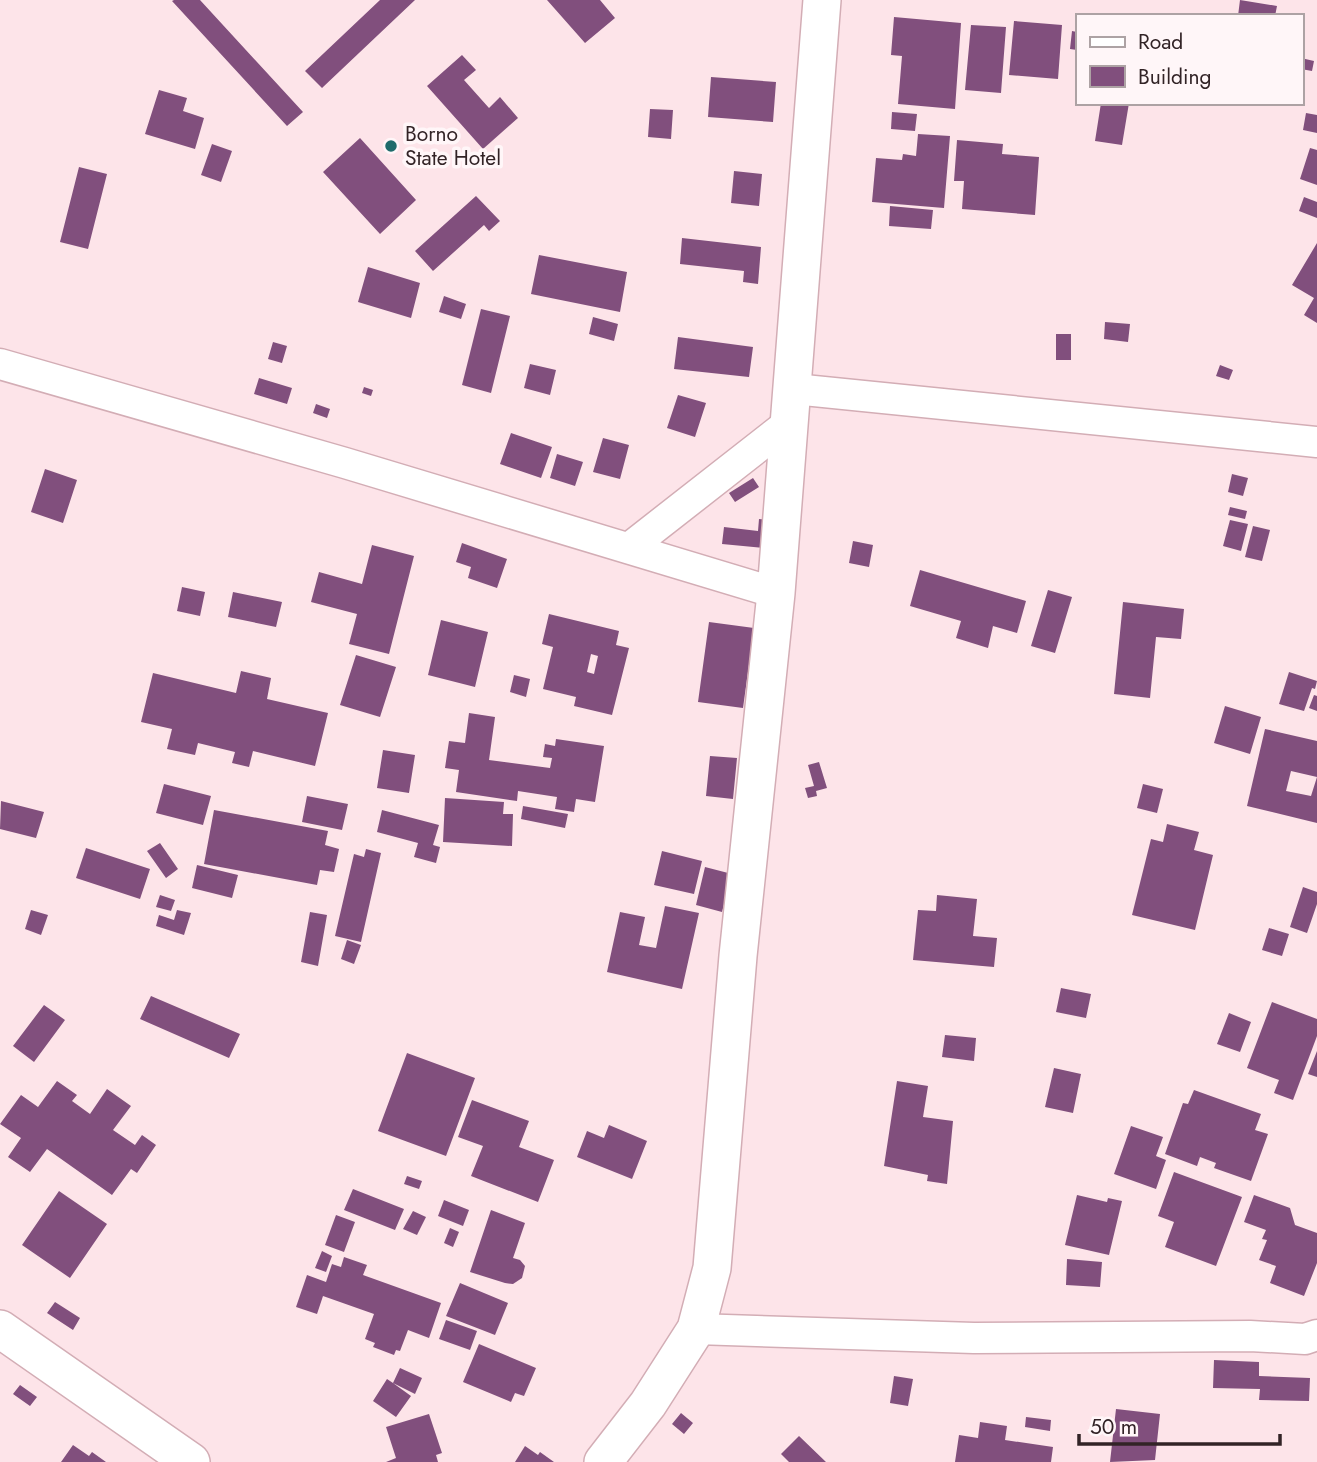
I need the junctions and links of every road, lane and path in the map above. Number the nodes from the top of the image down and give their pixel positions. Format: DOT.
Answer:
graph roads {
  1 [pos="821,0"];
  2 [pos="0,364"];
  3 [pos="792,406"];
  4 [pos="1317,442"];
  5 [pos="629,548"];
  6 [pos="776,593"];
  7 [pos="0,1329"];
  8 [pos="696,1329"];
  9 [pos="1317,1335"];
  10 [pos="191,1462"];
  11 [pos="603,1462"];
  1 -- 3 [label="street"];
  2 -- 5 [label="street"];
  3 -- 4 [label="street"];
  3 -- 5 [label="street"];
  3 -- 6 [label="street"];
  5 -- 6 [label="street"];
  6 -- 8 [label="street"];
  7 -- 10 [label="street"];
  8 -- 9 [label="street"];
  8 -- 11 [label="street"];
}
